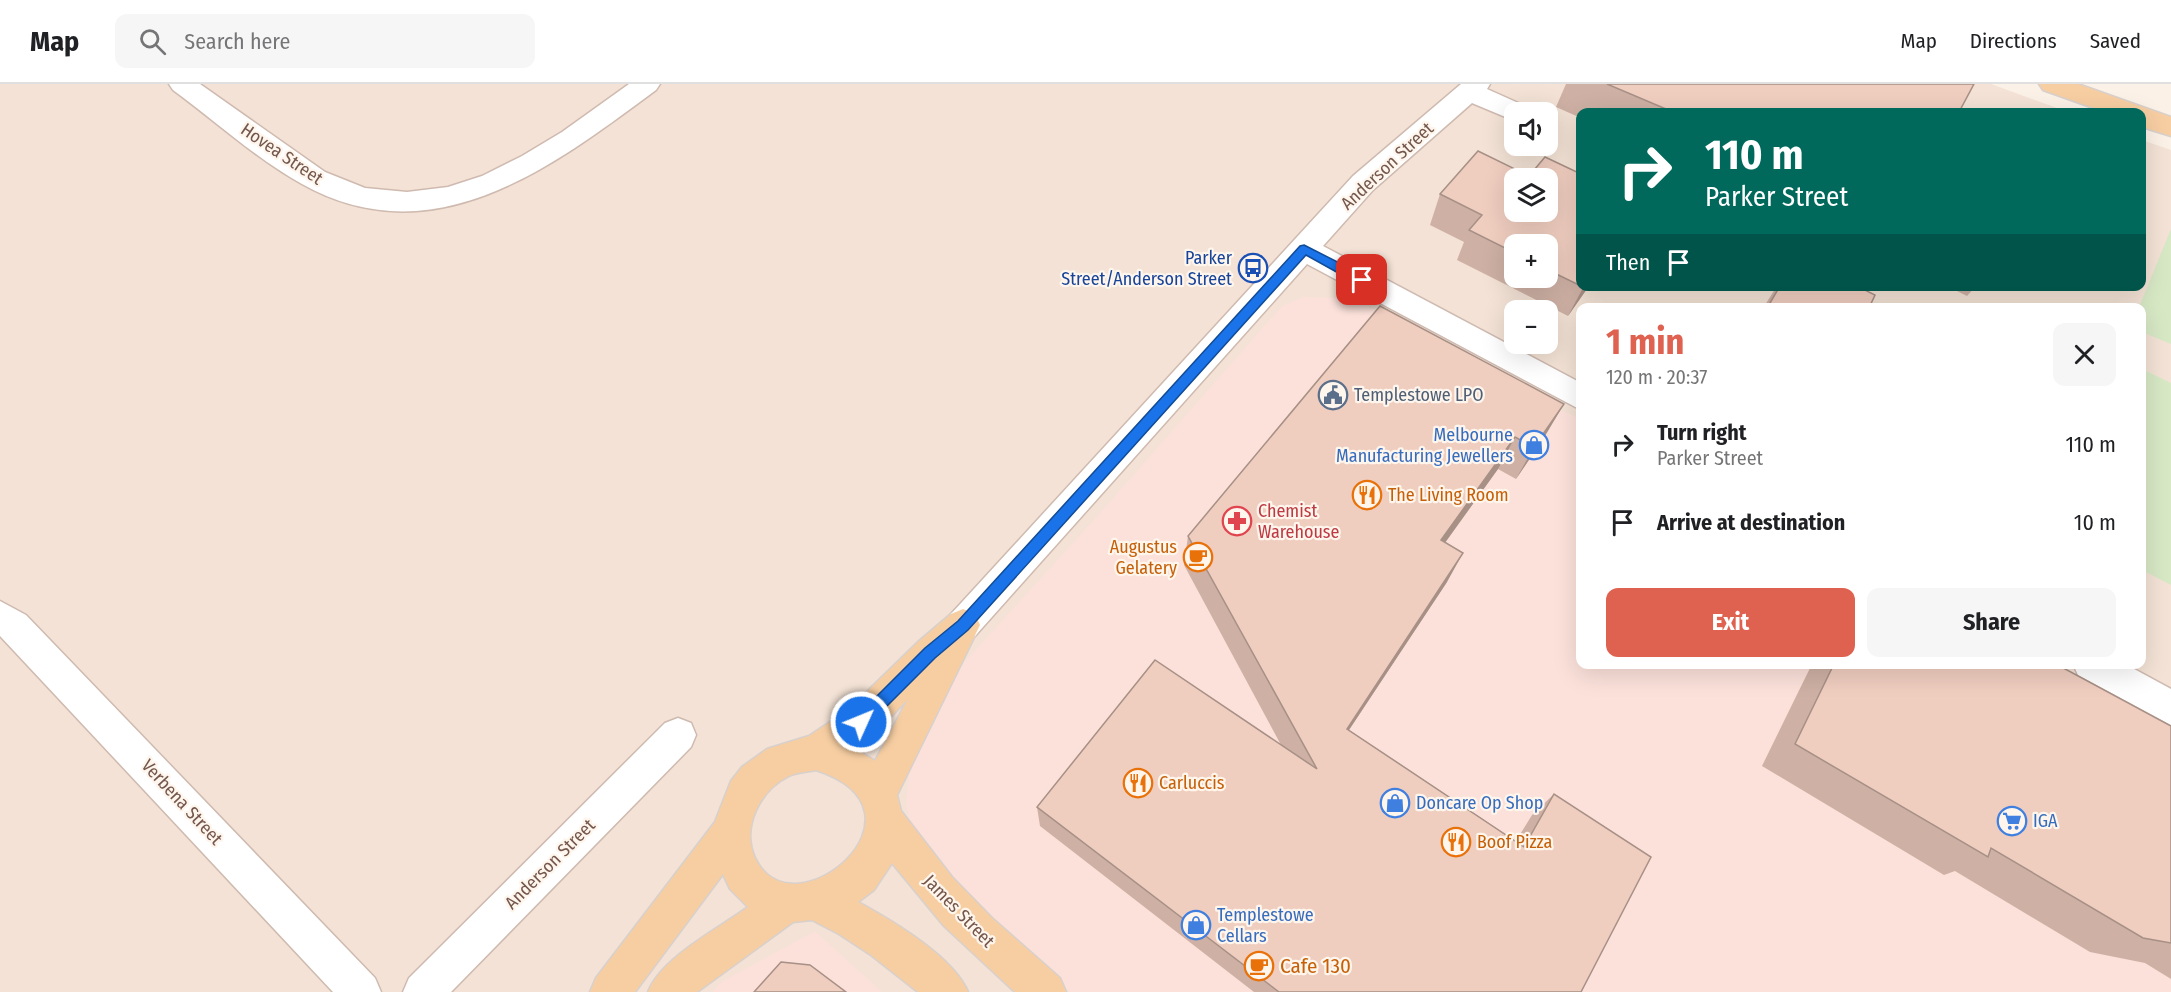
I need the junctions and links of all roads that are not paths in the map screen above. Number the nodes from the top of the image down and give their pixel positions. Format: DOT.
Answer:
graph roads {
  1 [pos="182,84"];
  2 [pos="647,84"];
  3 [pos="2052,84"];
  4 [pos="1473,88"];
  5 [pos="1504,105"];
  6 [pos="2119,108"];
  7 [pos="2146,118"];
  8 [pos="2171,127"];
  9 [pos="1304,249"];
  10 [pos="1576,395"];
  11 [pos="0,616"];
  12 [pos="963,625"];
  13 [pos="2099,669"];
  14 [pos="2171,708"];
  15 [pos="678,735"];
  16 [pos="816,753"];
  17 [pos="882,805"];
  18 [pos="730,833"];
  19 [pos="801,902"];
  20 [pos="362,992"];
  21 [pos="423,992"];
  22 [pos="610,992"];
  23 [pos="668,992"];
  24 [pos="948,992"];
  25 [pos="1046,992"];
  1 -- 2 [label="street, Hovea Street"];
  3 -- 6 [label="main road"];
  4 -- 5 [label="street"];
  4 -- 9 [label="street, Anderson Street"];
  7 -- 8 [label="main road"];
  9 -- 10 [label="street"];
  9 -- 12 [label="street, Anderson Street"];
  11 -- 20 [label="street, Verbena Street"];
  12 -- 16 [label="main road, Anderson Street"];
  12 -- 17 [label="main road, Anderson Street"];
  13 -- 14 [label="street"];
  15 -- 21 [label="street, Anderson Street"];
  16 -- 17 [label="main road"];
  16 -- 18 [label="main road"];
  17 -- 19 [label="main road"];
  17 -- 25 [label="main road, James Street"];
  18 -- 19 [label="main road"];
  18 -- 22 [label="main road"];
  19 -- 23 [label="main road"];
  19 -- 24 [label="main road"];
}
